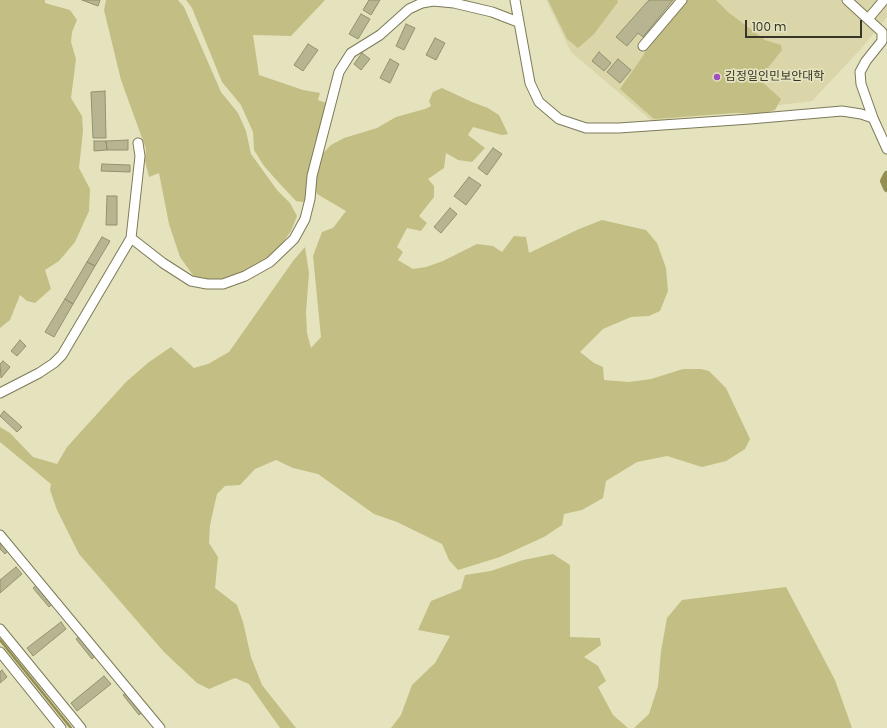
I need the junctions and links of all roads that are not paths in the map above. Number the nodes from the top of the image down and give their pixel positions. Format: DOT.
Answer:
graph roads {
  1 [pos="515,0"];
  2 [pos="682,0"];
  3 [pos="846,0"];
  4 [pos="884,0"];
  5 [pos="871,21"];
  6 [pos="518,22"];
  7 [pos="643,46"];
  8 [pos="873,118"];
  9 [pos="138,143"];
  10 [pos="887,149"];
  11 [pos="131,238"];
  12 [pos="0,393"];
  13 [pos="0,535"];
  14 [pos="0,629"];
  15 [pos="0,652"];
  16 [pos="61,728"];
  17 [pos="81,728"];
  18 [pos="160,728"];
  1 -- 6 [label="street"];
  2 -- 7 [label="street"];
  3 -- 5 [label="street"];
  4 -- 5 [label="street"];
  5 -- 8 [label="street"];
  6 -- 8 [label="street"];
  6 -- 11 [label="street"];
  8 -- 10 [label="street"];
  9 -- 11 [label="street"];
  11 -- 12 [label="street"];
  13 -- 18 [label="street"];
  14 -- 17 [label="street"];
  15 -- 16 [label="street"];
}
